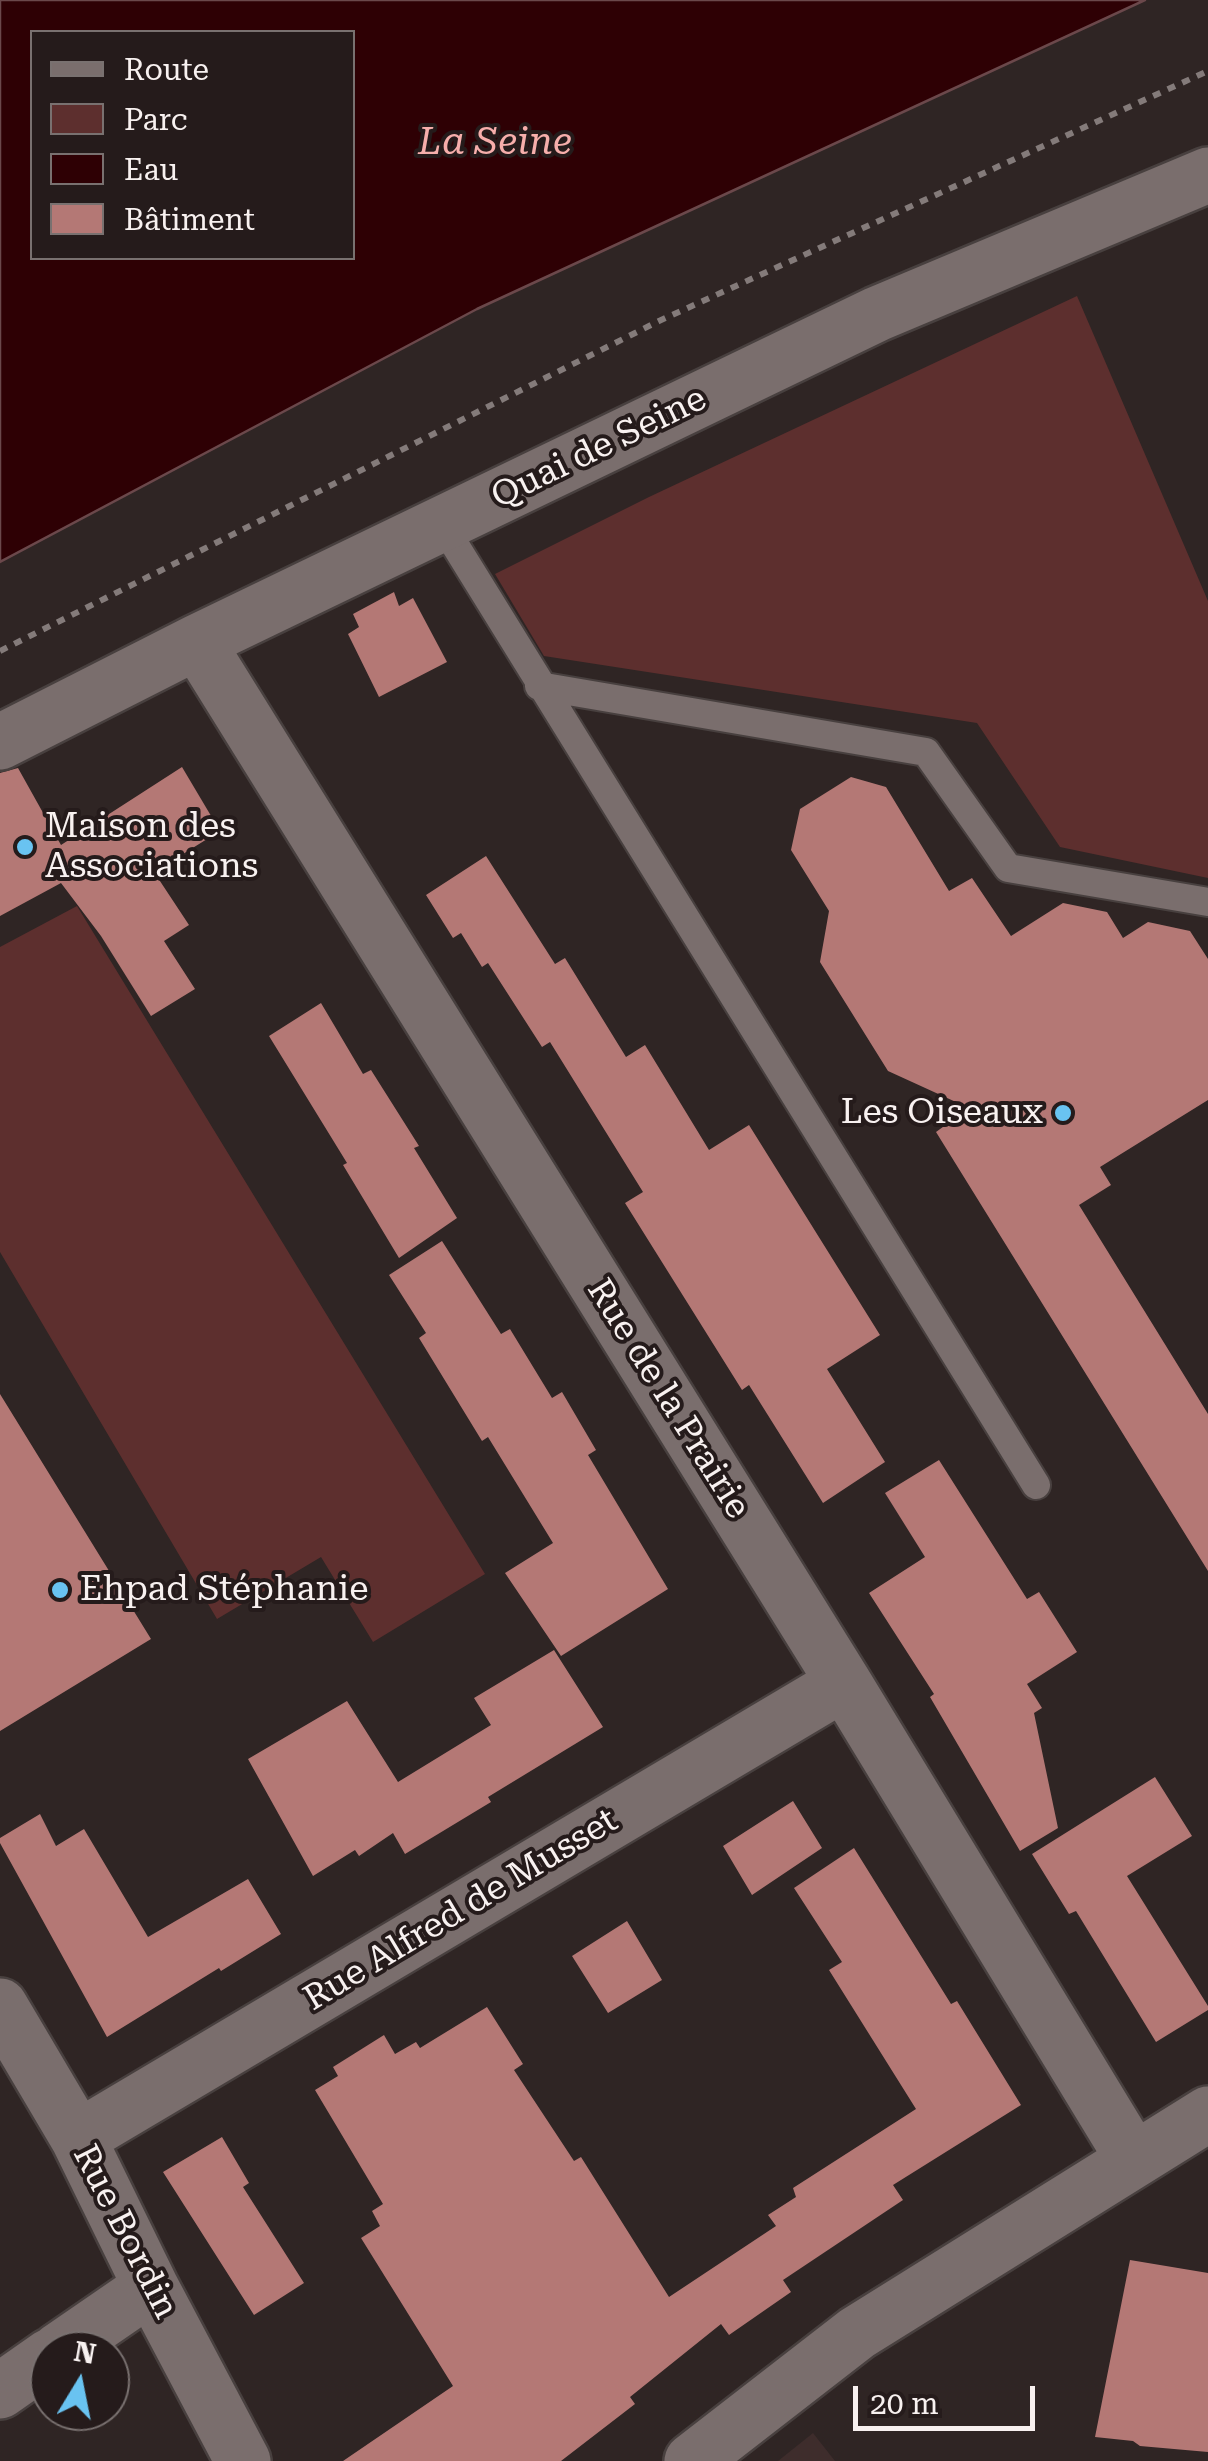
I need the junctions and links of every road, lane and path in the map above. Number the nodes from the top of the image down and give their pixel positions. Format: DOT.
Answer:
graph roads {
  1 [pos="1208,72"];
  2 [pos="1208,175"];
  3 [pos="442,524"];
  4 [pos="197,642"];
  5 [pos="0,652"];
  6 [pos="540,686"];
  7 [pos="0,742"];
  8 [pos="1208,902"];
  9 [pos="1036,1485"];
  10 [pos="844,1683"];
  11 [pos="0,2006"];
  12 [pos="1208,2114"];
  13 [pos="78,2138"];
  14 [pos="1134,2160"];
  15 [pos="150,2286"];
  16 [pos="86,2331"];
  17 [pos="30,2370"];
  18 [pos="0,2391"];
  19 [pos="243,2461"];
  20 [pos="692,2461"];
  1 -- 5 [label="path"];
  2 -- 3 [label="street, Quai de Seine"];
  3 -- 4 [label="street, Quai de Seine"];
  3 -- 6 [label="lane"];
  4 -- 7 [label="street, Quai de Seine"];
  4 -- 10 [label="street, Rue de la Prairie"];
  6 -- 8 [label="lane"];
  6 -- 9 [label="lane"];
  10 -- 13 [label="street, Rue Alfred de Musset"];
  10 -- 14 [label="street, Rue de la Prairie"];
  11 -- 13 [label="street, Rue Bordin"];
  12 -- 14 [label="street"];
  13 -- 15 [label="street, Rue Bordin"];
  14 -- 20 [label="street"];
  15 -- 16 [label="street"];
  15 -- 19 [label="street, Rue Bordin"];
  17 -- 18 [label="street"];
}
